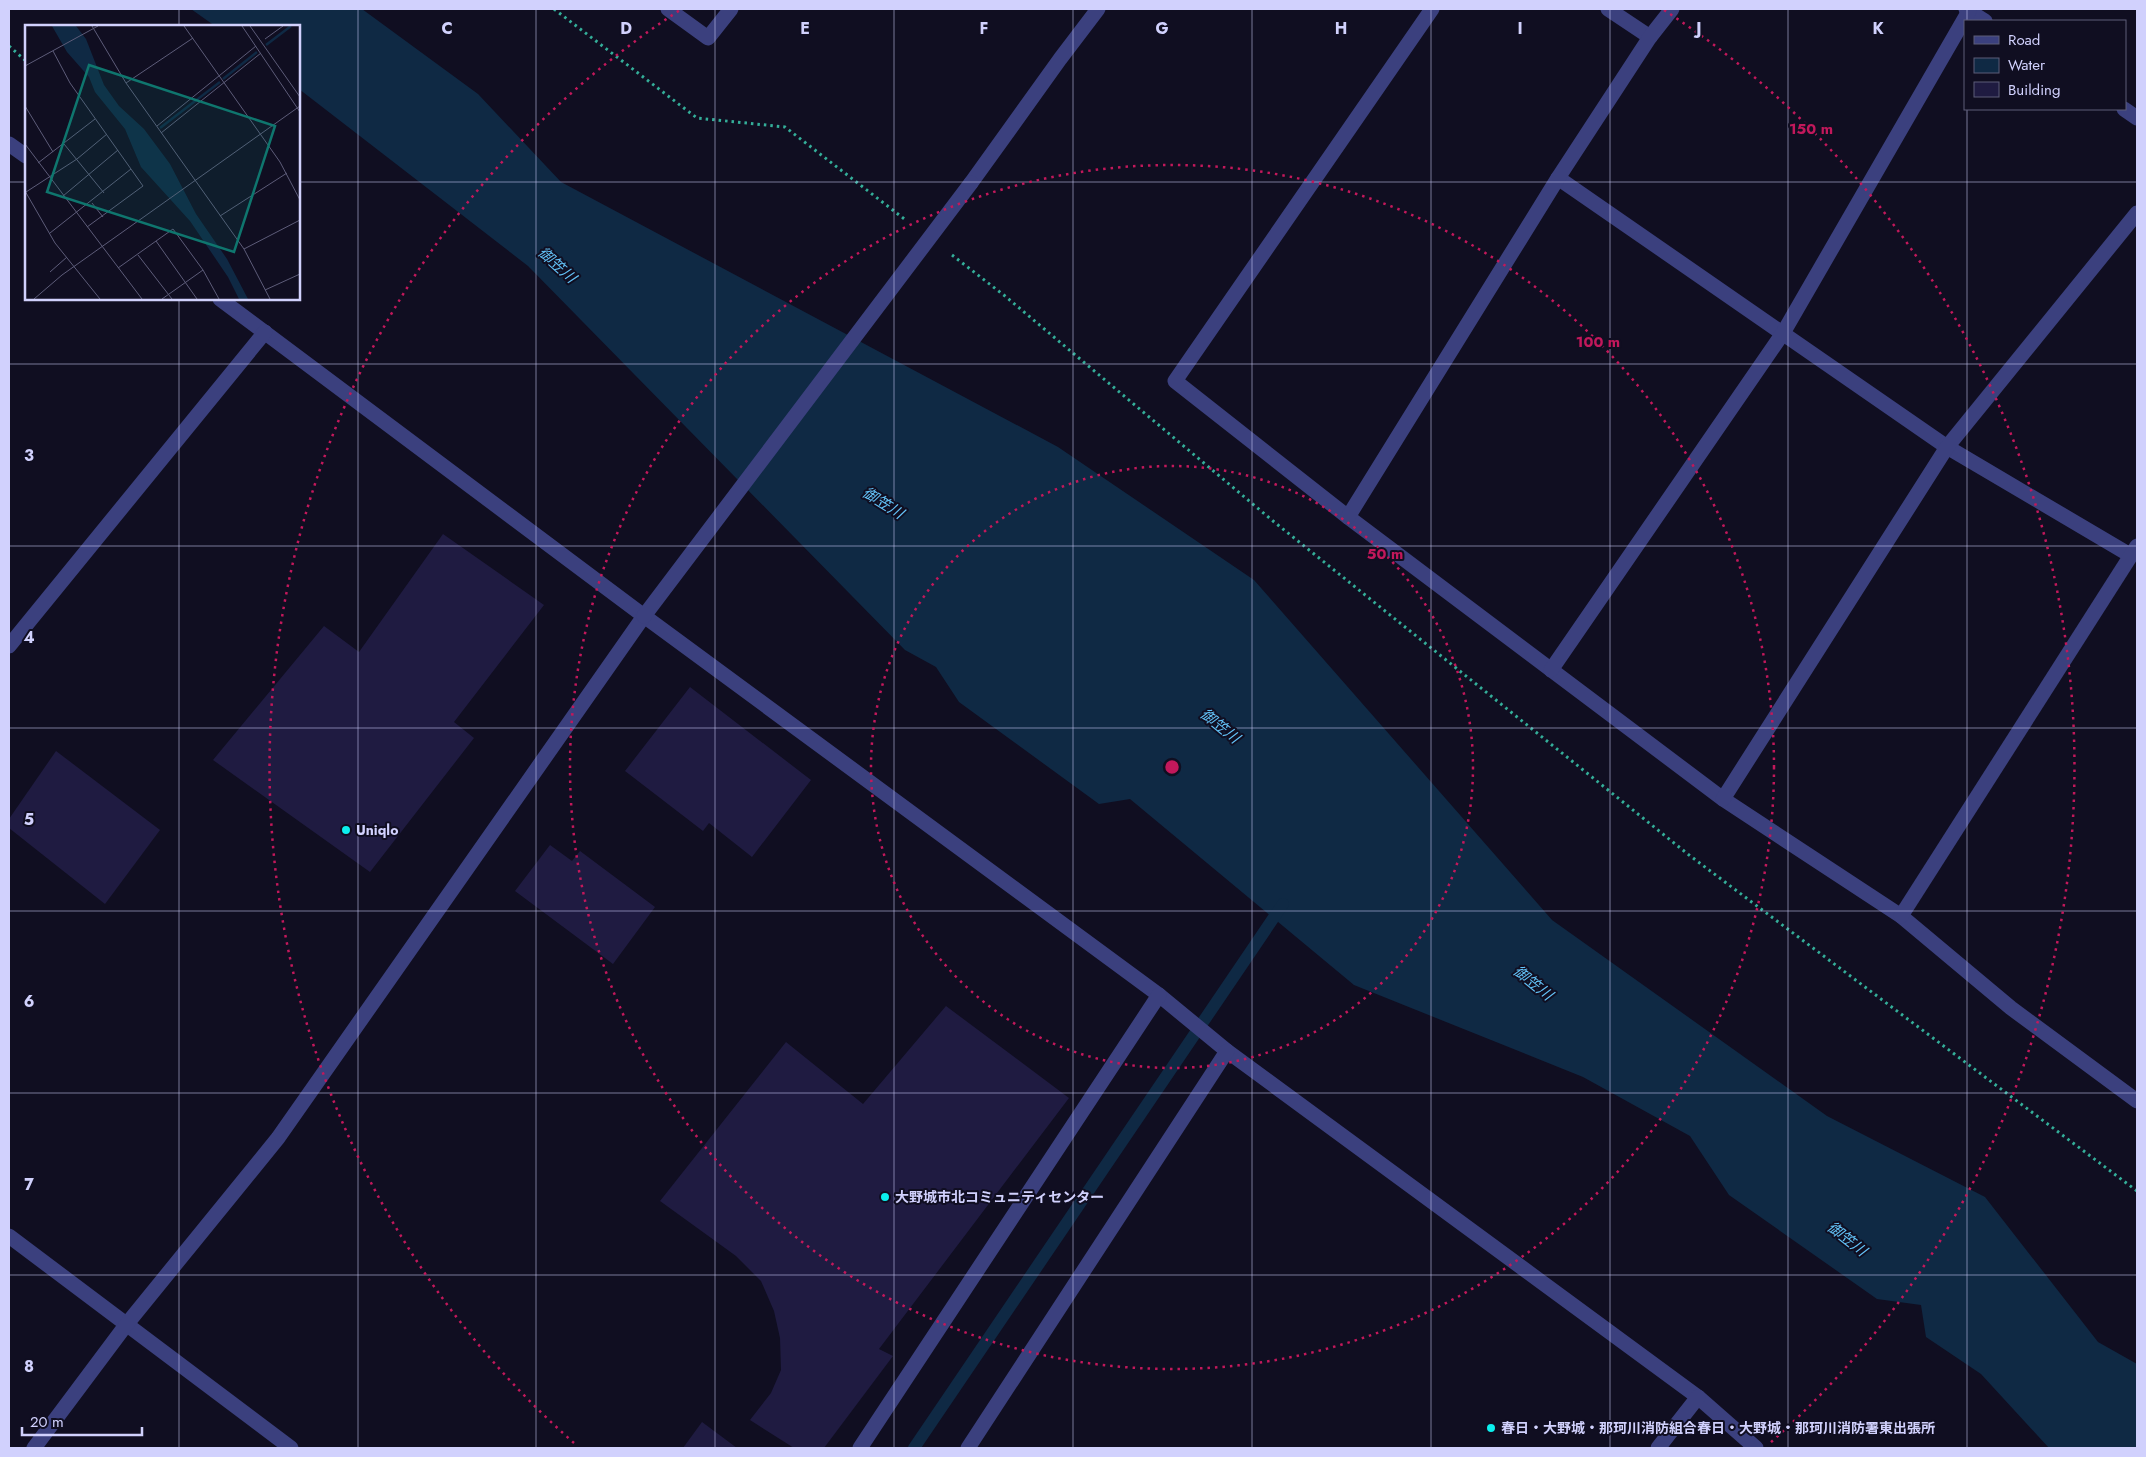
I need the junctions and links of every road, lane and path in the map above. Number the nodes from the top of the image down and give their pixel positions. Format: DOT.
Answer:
graph roads {
  1 [pos="554,9"];
  2 [pos="668,9"];
  3 [pos="731,9"];
  4 [pos="1098,9"];
  5 [pos="1432,9"];
  6 [pos="1608,9"];
  7 [pos="1672,9"];
  8 [pos="1967,10"];
  9 [pos="1983,20"];
  10 [pos="1650,37"];
  11 [pos="9,46"];
  12 [pos="25,60"];
  13 [pos="2125,110"];
  14 [pos="2137,118"];
  15 [pos="9,144"];
  16 [pos="25,155"];
  17 [pos="1558,178"];
  18 [pos="2137,213"];
  19 [pos="911,224"];
  20 [pos="950,254"];
  21 [pos="221,300"];
  22 [pos="265,332"];
  23 [pos="1783,333"];
  24 [pos="1947,447"];
  25 [pos="1348,517"];
  26 [pos="2134,550"];
  27 [pos="644,616"];
  28 [pos="9,646"];
  29 [pos="1551,670"];
  30 [pos="1723,799"];
  31 [pos="1901,916"];
  32 [pos="1158,995"];
  33 [pos="1227,1051"];
  34 [pos="2137,1101"];
  35 [pos="2137,1191"];
  36 [pos="9,1236"];
  37 [pos="126,1325"];
  38 [pos="1698,1397"];
  39 [pos="34,1448"];
  40 [pos="291,1448"];
  41 [pos="860,1448"];
  42 [pos="968,1448"];
  43 [pos="1658,1448"];
  44 [pos="1756,1448"];
  1 -- 19 [label="path"];
  2 -- 3 [label="street"];
  4 -- 27 [label="street, bridge"];
  5 -- 25 [label="street"];
  6 -- 10 [label="street"];
  7 -- 10 [label="street"];
  8 -- 9 [label="street"];
  8 -- 23 [label="street"];
  10 -- 17 [label="street"];
  11 -- 12 [label="path"];
  13 -- 14 [label="street"];
  15 -- 16 [label="street"];
  17 -- 23 [label="street"];
  17 -- 25 [label="street"];
  18 -- 24 [label="street"];
  20 -- 35 [label="path"];
  21 -- 22 [label="street"];
  22 -- 27 [label="street"];
  22 -- 28 [label="street"];
  23 -- 24 [label="street"];
  23 -- 29 [label="street"];
  24 -- 26 [label="street"];
  24 -- 30 [label="street"];
  25 -- 29 [label="street"];
  26 -- 31 [label="street"];
  27 -- 32 [label="street"];
  27 -- 37 [label="street"];
  29 -- 30 [label="street"];
  30 -- 31 [label="street"];
  31 -- 34 [label="street"];
  32 -- 33 [label="street"];
  32 -- 41 [label="street"];
  33 -- 38 [label="street"];
  33 -- 42 [label="street"];
  36 -- 37 [label="street"];
  37 -- 39 [label="street"];
  37 -- 40 [label="street"];
  38 -- 43 [label="street"];
  38 -- 44 [label="street"];
}
